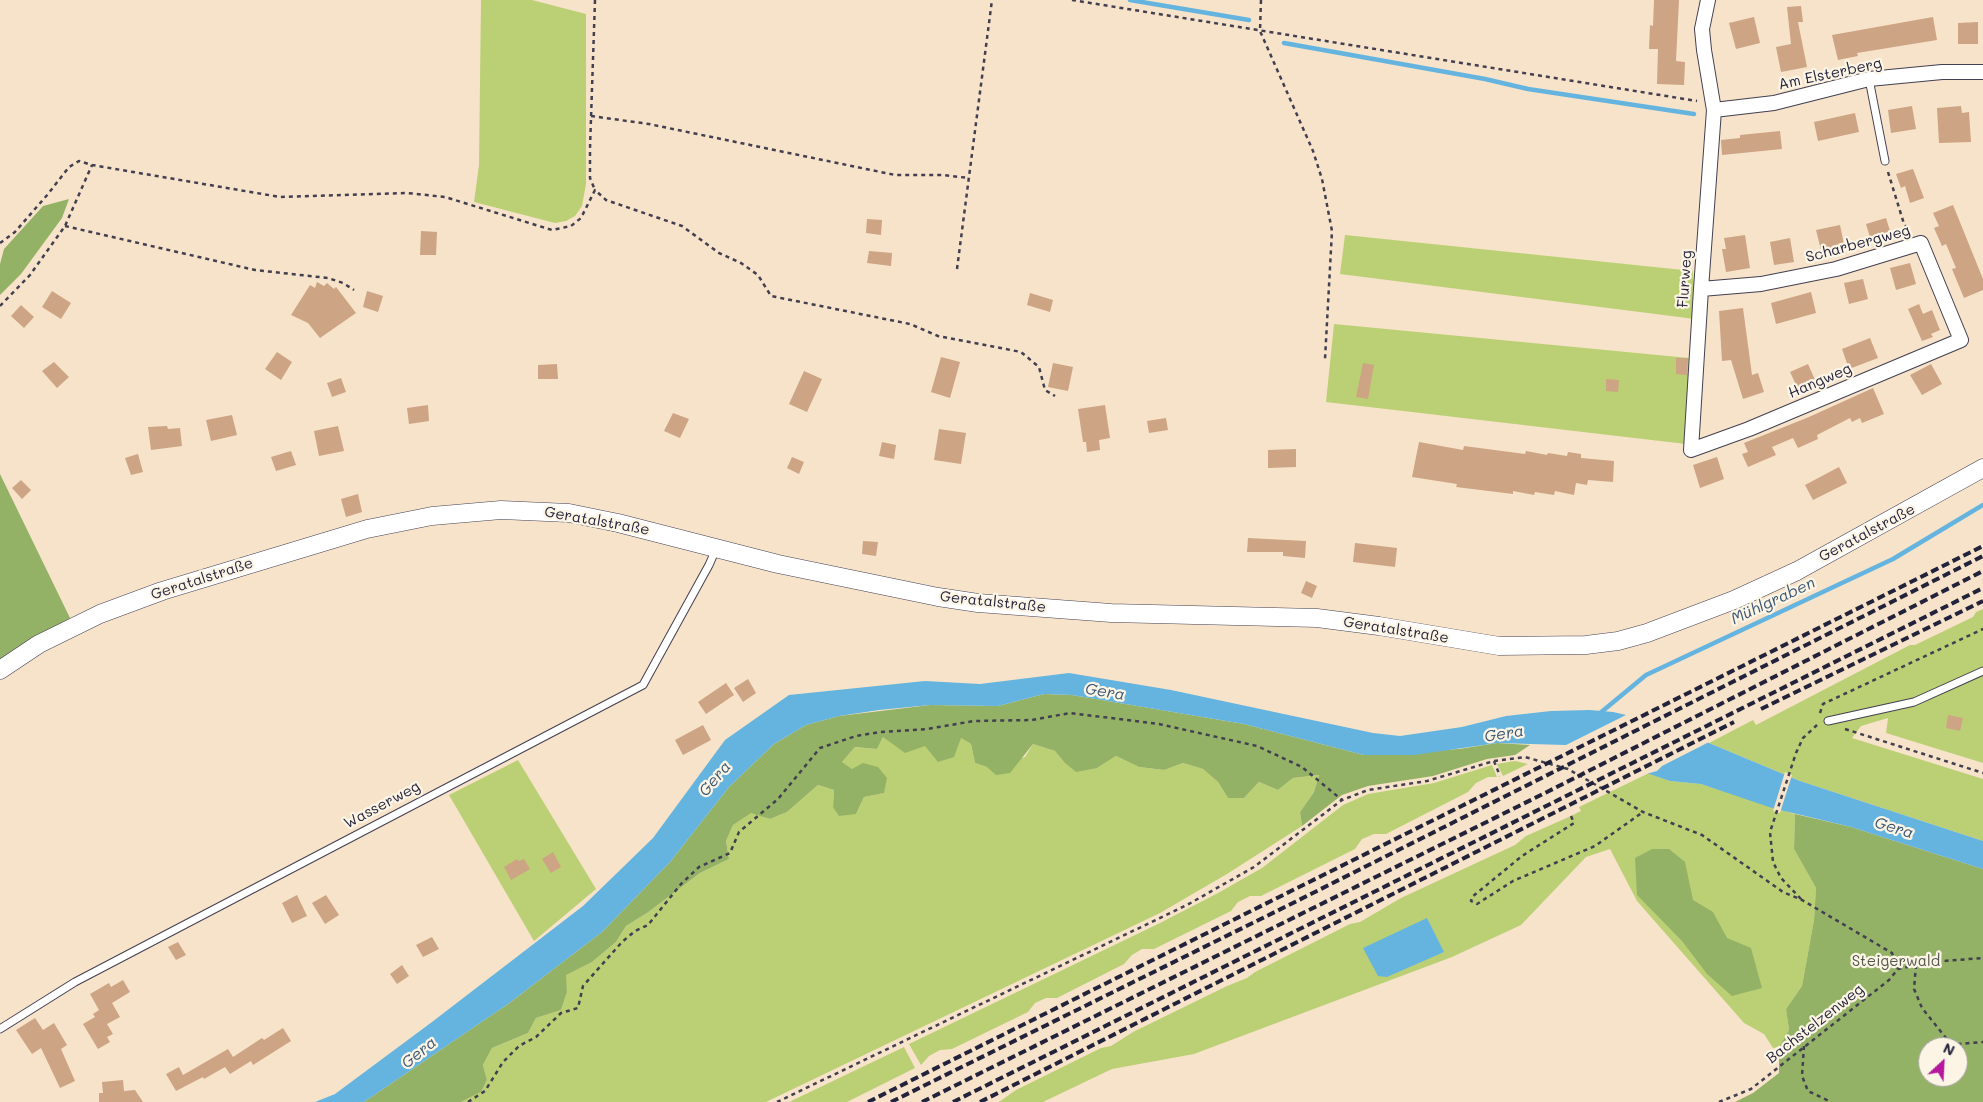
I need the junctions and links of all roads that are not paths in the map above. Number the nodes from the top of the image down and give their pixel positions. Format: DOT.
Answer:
graph roads {
  1 [pos="1708,0"];
  2 [pos="1983,72"];
  3 [pos="1869,80"];
  4 [pos="1713,106"];
  5 [pos="1885,161"];
  6 [pos="1701,289"];
  7 [pos="1962,340"];
  8 [pos="1691,450"];
  9 [pos="1983,468"];
  10 [pos="716,548"];
  11 [pos="0,670"];
  12 [pos="1983,670"];
  13 [pos="1828,721"];
  14 [pos="0,1029"];
  1 -- 4 [label="street, Flurweg"];
  2 -- 3 [label="street, Am Elsterberg"];
  3 -- 4 [label="street, Am Elsterberg"];
  3 -- 5 [label="lane"];
  4 -- 6 [label="street, Flurweg"];
  6 -- 7 [label="street, Scharbergweg"];
  6 -- 8 [label="street, Flurweg"];
  7 -- 8 [label="street, Hangweg"];
  9 -- 10 [label="street, Geratalstraße"];
  10 -- 11 [label="street, Geratalstraße"];
  10 -- 14 [label="lane, Wasserweg"];
  12 -- 13 [label="lane"];
}
